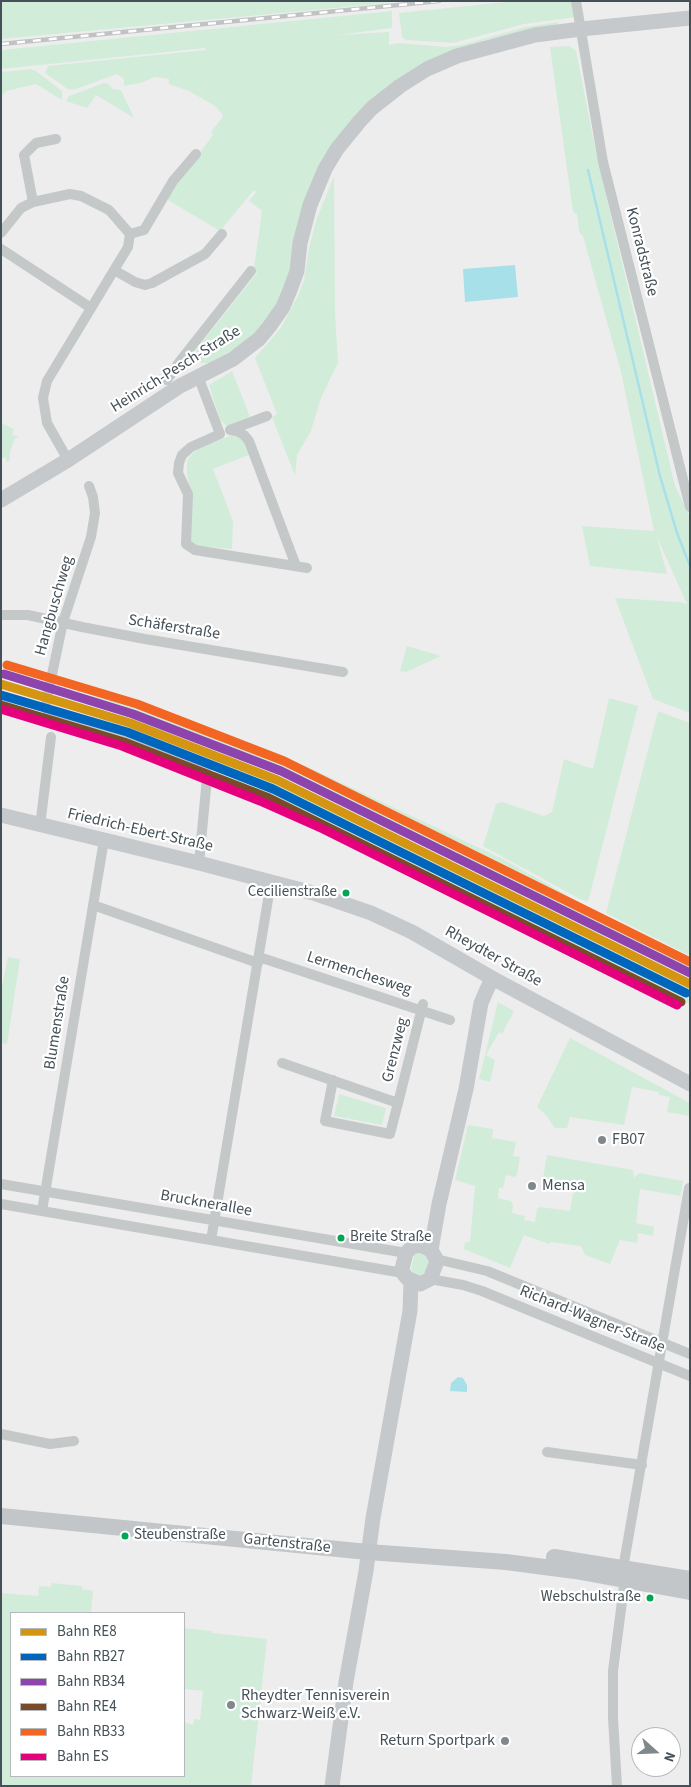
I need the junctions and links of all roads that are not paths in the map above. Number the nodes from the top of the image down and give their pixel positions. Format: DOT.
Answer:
graph roads {
  1 [pos="577,6"];
  2 [pos="690,18"];
  3 [pos="581,29"];
  4 [pos="56,139"];
  5 [pos="196,154"];
  6 [pos="34,202"];
  7 [pos="1,233"];
  8 [pos="130,234"];
  9 [pos="222,234"];
  10 [pos="1,249"];
  11 [pos="114,270"];
  12 [pos="251,271"];
  13 [pos="91,308"];
  14 [pos="198,376"];
  15 [pos="167,380"];
  16 [pos="267,416"];
  17 [pos="225,432"];
  18 [pos="68,460"];
  19 [pos="89,486"];
  20 [pos="1,500"];
  21 [pos="690,507"];
  22 [pos="296,566"];
  23 [pos="307,568"];
  24 [pos="1,615"];
  25 [pos="63,622"];
  26 [pos="342,672"];
  27 [pos="51,737"];
  28 [pos="1,815"];
  29 [pos="40,826"];
  30 [pos="104,840"];
  31 [pos="199,863"];
  32 [pos="271,882"];
  33 [pos="93,905"];
  34 [pos="259,960"];
  35 [pos="492,978"];
  36 [pos="422,1007"];
  37 [pos="450,1020"];
  38 [pos="282,1063"];
  39 [pos="333,1080"];
  40 [pos="690,1084"];
  41 [pos="398,1102"];
  42 [pos="1,1184"];
  43 [pos="689,1188"];
  44 [pos="46,1192"];
  45 [pos="1,1204"];
  46 [pos="42,1211"];
  47 [pos="215,1221"];
  48 [pos="211,1240"];
  49 [pos="429,1251"];
  50 [pos="406,1253"];
  51 [pos="416,1279"];
  52 [pos="662,1342"];
  53 [pos="690,1354"];
  54 [pos="658,1363"];
  55 [pos="690,1376"];
  56 [pos="1,1434"];
  57 [pos="74,1441"];
  58 [pos="547,1452"];
  59 [pos="642,1466"];
  60 [pos="1,1508"];
  61 [pos="1,1516"];
  62 [pos="369,1547"];
  63 [pos="624,1570"];
  64 [pos="690,1579"];
  65 [pos="690,1592"];
  66 [pos="332,1786"];
  67 [pos="617,1786"];
  1 -- 3 [label="street, Konradstraße"];
  2 -- 3 [label="street, Heinrich-Pesch-Straße"];
  3 -- 14 [label="street, Heinrich-Pesch-Straße"];
  3 -- 21 [label="street, Konradstraße"];
  4 -- 6 [label="street"];
  5 -- 8 [label="street"];
  6 -- 7 [label="street"];
  6 -- 8 [label="street"];
  8 -- 11 [label="street"];
  9 -- 11 [label="street"];
  10 -- 13 [label="street"];
  11 -- 13 [label="street"];
  12 -- 15 [label="street, Heinrich-Pesch-Straße"];
  13 -- 18 [label="street"];
  14 -- 17 [label="street"];
  14 -- 18 [label="street, Heinrich-Pesch-Straße"];
  16 -- 17 [label="street"];
  17 -- 22 [label="street"];
  17 -- 22 [label="street"];
  18 -- 20 [label="street, Heinrich-Pesch-Straße"];
  19 -- 25 [label="street, Hangbuschweg"];
  22 -- 23 [label="street"];
  24 -- 25 [label="street, Schäferstraße"];
  25 -- 26 [label="street, Schäferstraße"];
  25 -- 31 [label="street, Hangbuschweg"];
  27 -- 29 [label="street"];
  28 -- 29 [label="street, Friedrich-Ebert-Straße"];
  29 -- 30 [label="street, Friedrich-Ebert-Straße"];
  30 -- 31 [label="street, Friedrich-Ebert-Straße"];
  30 -- 33 [label="street, Blumenstraße"];
  31 -- 32 [label="street, Friedrich-Ebert-Straße"];
  32 -- 34 [label="street"];
  32 -- 35 [label="street, Rheydter Straße"];
  33 -- 34 [label="street, Lermenchesweg"];
  33 -- 44 [label="street, Blumenstraße"];
  34 -- 36 [label="street, Lermenchesweg"];
  34 -- 47 [label="street"];
  35 -- 40 [label="street, Rheydter Straße"];
  35 -- 49 [label="street"];
  36 -- 37 [label="street, Lermenchesweg"];
  36 -- 41 [label="street, Grenzweg"];
  38 -- 39 [label="street, Grenzweg"];
  39 -- 41 [label="street, Grenzweg"];
  39 -- 41 [label="street, Grenzweg"];
  42 -- 44 [label="street, Brucknerallee"];
  43 -- 52 [label="street"];
  44 -- 46 [label="street, Blumenstraße"];
  44 -- 47 [label="street, Brucknerallee"];
  45 -- 46 [label="street"];
  46 -- 48 [label="street"];
  47 -- 48 [label="street"];
  47 -- 50 [label="street, Brucknerallee"];
  48 -- 51 [label="street"];
  49 -- 50 [label="street"];
  49 -- 51 [label="street"];
  49 -- 52 [label="street, Richard-Wagner-Straße"];
  50 -- 51 [label="street"];
  51 -- 54 [label="street, Richard-Wagner-Straße"];
  51 -- 62 [label="street"];
  52 -- 53 [label="street, Richard-Wagner-Straße"];
  52 -- 54 [label="street"];
  54 -- 55 [label="street, Richard-Wagner-Straße"];
  54 -- 59 [label="street"];
  56 -- 57 [label="street"];
  58 -- 59 [label="street"];
  59 -- 63 [label="street"];
  60 -- 62 [label="main road, Gartenstraße"];
  61 -- 62 [label="main road, Gartenstraße"];
  62 -- 63 [label="main road, Gartenstraße"];
  62 -- 66 [label="street"];
  63 -- 64 [label="main road"];
  63 -- 65 [label="main road"];
  63 -- 67 [label="street"];
}
